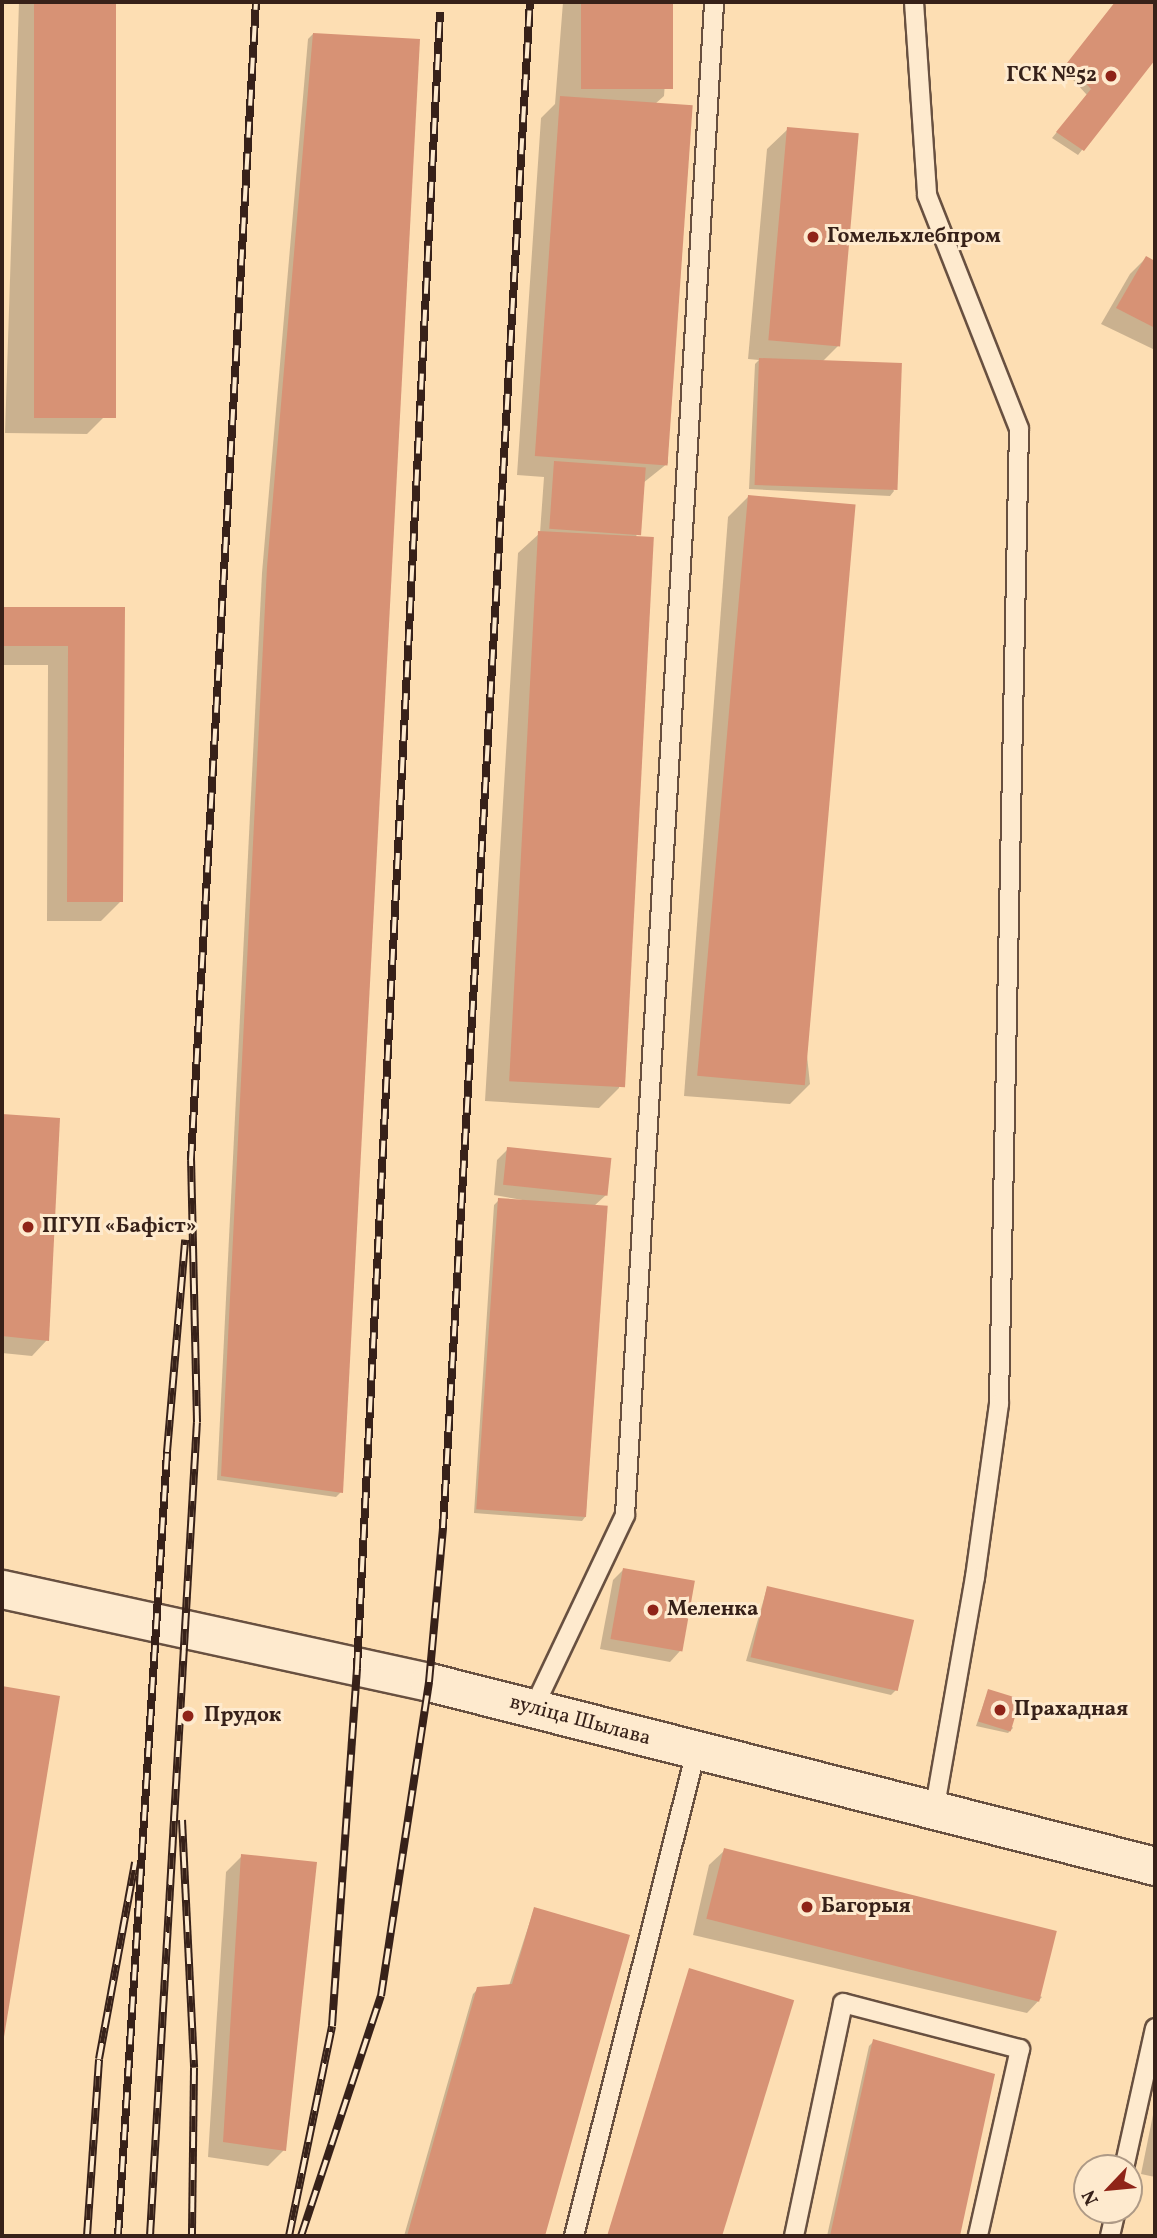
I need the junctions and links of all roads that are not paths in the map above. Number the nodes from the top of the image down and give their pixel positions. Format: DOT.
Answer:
graph roads {
  1 [pos="714,2"];
  2 [pos="914,2"];
  3 [pos="2,1590"];
  4 [pos="533,1709"];
  5 [pos="696,1751"];
  6 [pos="934,1813"];
  7 [pos="1155,1866"];
  8 [pos="1155,2028"];
  9 [pos="1127,2154"];
  10 [pos="574,2236"];
  11 [pos="794,2236"];
  12 [pos="978,2236"];
  1 -- 4 [label="lane"];
  2 -- 6 [label="lane"];
  3 -- 4 [label="street, вуліца Шылава"];
  4 -- 5 [label="street, вуліца Шылава"];
  5 -- 6 [label="street, вуліца Шылава"];
  5 -- 10 [label="lane"];
  6 -- 7 [label="street, вуліца Шылава"];
  8 -- 9 [label="lane"];
  11 -- 12 [label="lane"];
}
